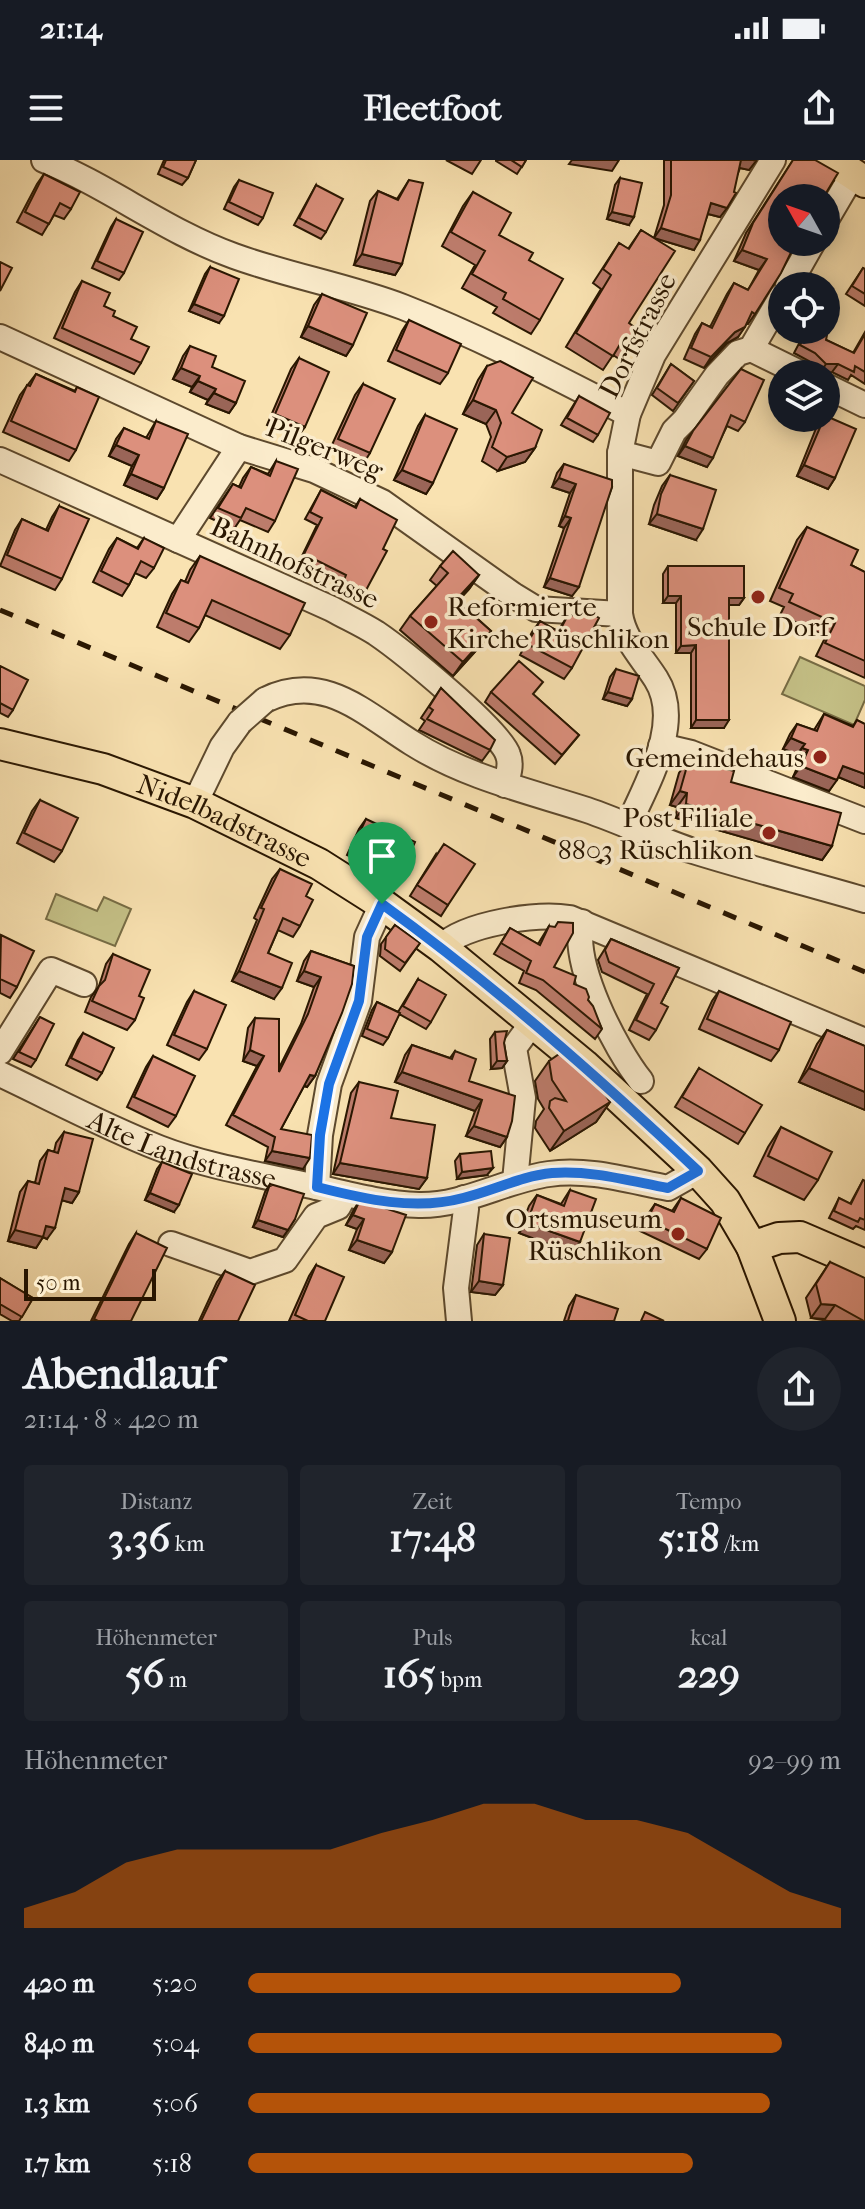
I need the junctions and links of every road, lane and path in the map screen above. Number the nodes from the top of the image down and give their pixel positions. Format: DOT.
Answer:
graph roads {
  1 [pos="44,160"];
  2 [pos="773,160"];
  3 [pos="850,172"];
  4 [pos="840,192"];
  5 [pos="768,320"];
  6 [pos="0,337"];
  7 [pos="751,349"];
  8 [pos="773,360"];
  9 [pos="840,393"];
  10 [pos="865,405"];
  11 [pos="628,414"];
  12 [pos="239,447"];
  13 [pos="620,453"];
  14 [pos="0,460"];
  15 [pos="178,540"];
  16 [pos="620,614"];
  17 [pos="0,744"];
  18 [pos="661,746"];
  19 [pos="505,785"];
  20 [pos="195,803"];
  21 [pos="865,821"];
  22 [pos="628,826"];
  23 [pos="865,900"];
  24 [pos="382,904"];
  25 [pos="582,922"];
  26 [pos="441,947"];
  27 [pos="84,984"];
  28 [pos="533,1022"];
  29 [pos="865,1041"];
  30 [pos="0,1052"];
  31 [pos="0,1074"];
  32 [pos="641,1081"];
  33 [pos="698,1171"];
  34 [pos="515,1181"];
  35 [pos="317,1187"];
  36 [pos="345,1194"];
  37 [pos="464,1198"];
  38 [pos="171,1244"];
  39 [pos="752,1247"];
  40 [pos="865,1265"];
  41 [pos="459,1321"];
  42 [pos="780,1321"];
  1 -- 11 [label="street"];
  2 -- 11 [label="street, Dorfstrasse"];
  3 -- 4 [label="street"];
  5 -- 7 [label="street"];
  6 -- 12 [label="street, Pilgerweg"];
  7 -- 8 [label="street"];
  7 -- 13 [label="street"];
  9 -- 10 [label="street"];
  11 -- 13 [label="street, Dorfstrasse"];
  12 -- 15 [label="street"];
  12 -- 16 [label="street, Pilgerweg"];
  13 -- 16 [label="street, Dorfstrasse"];
  14 -- 15 [label="street, Bahnhofstrasse"];
  15 -- 19 [label="street, Bahnhofstrasse"];
  16 -- 18 [label="street, Dorfstrasse"];
  17 -- 20 [label="main road, Nidelbadstrasse"];
  18 -- 21 [label="street"];
  18 -- 22 [label="street, Dorfstrasse"];
  19 -- 20 [label="street, bridge"];
  19 -- 22 [label="street"];
  20 -- 24 [label="main road, Nidelbadstrasse"];
  22 -- 23 [label="street"];
  24 -- 26 [label="main road, Nidelbadstrasse"];
  24 -- 35 [label="street"];
  25 -- 26 [label="street"];
  25 -- 29 [label="street"];
  25 -- 32 [label="street"];
  26 -- 28 [label="main road, Nidelbadstrasse"];
  27 -- 30 [label="street"];
  28 -- 33 [label="main road, Nidelbadstrasse"];
  28 -- 34 [label="street"];
  31 -- 35 [label="street, Alte Landstrasse"];
  33 -- 34 [label="street, Alte Landstrasse"];
  33 -- 39 [label="main road, Nidelbadstrasse"];
  34 -- 37 [label="street, Alte Landstrasse"];
  35 -- 36 [label="street, Alte Landstrasse"];
  36 -- 37 [label="street, Alte Landstrasse"];
  36 -- 38 [label="street"];
  37 -- 41 [label="street"];
  39 -- 40 [label="main road"];
  39 -- 42 [label="main road, Nidelbadstrasse"];
}
